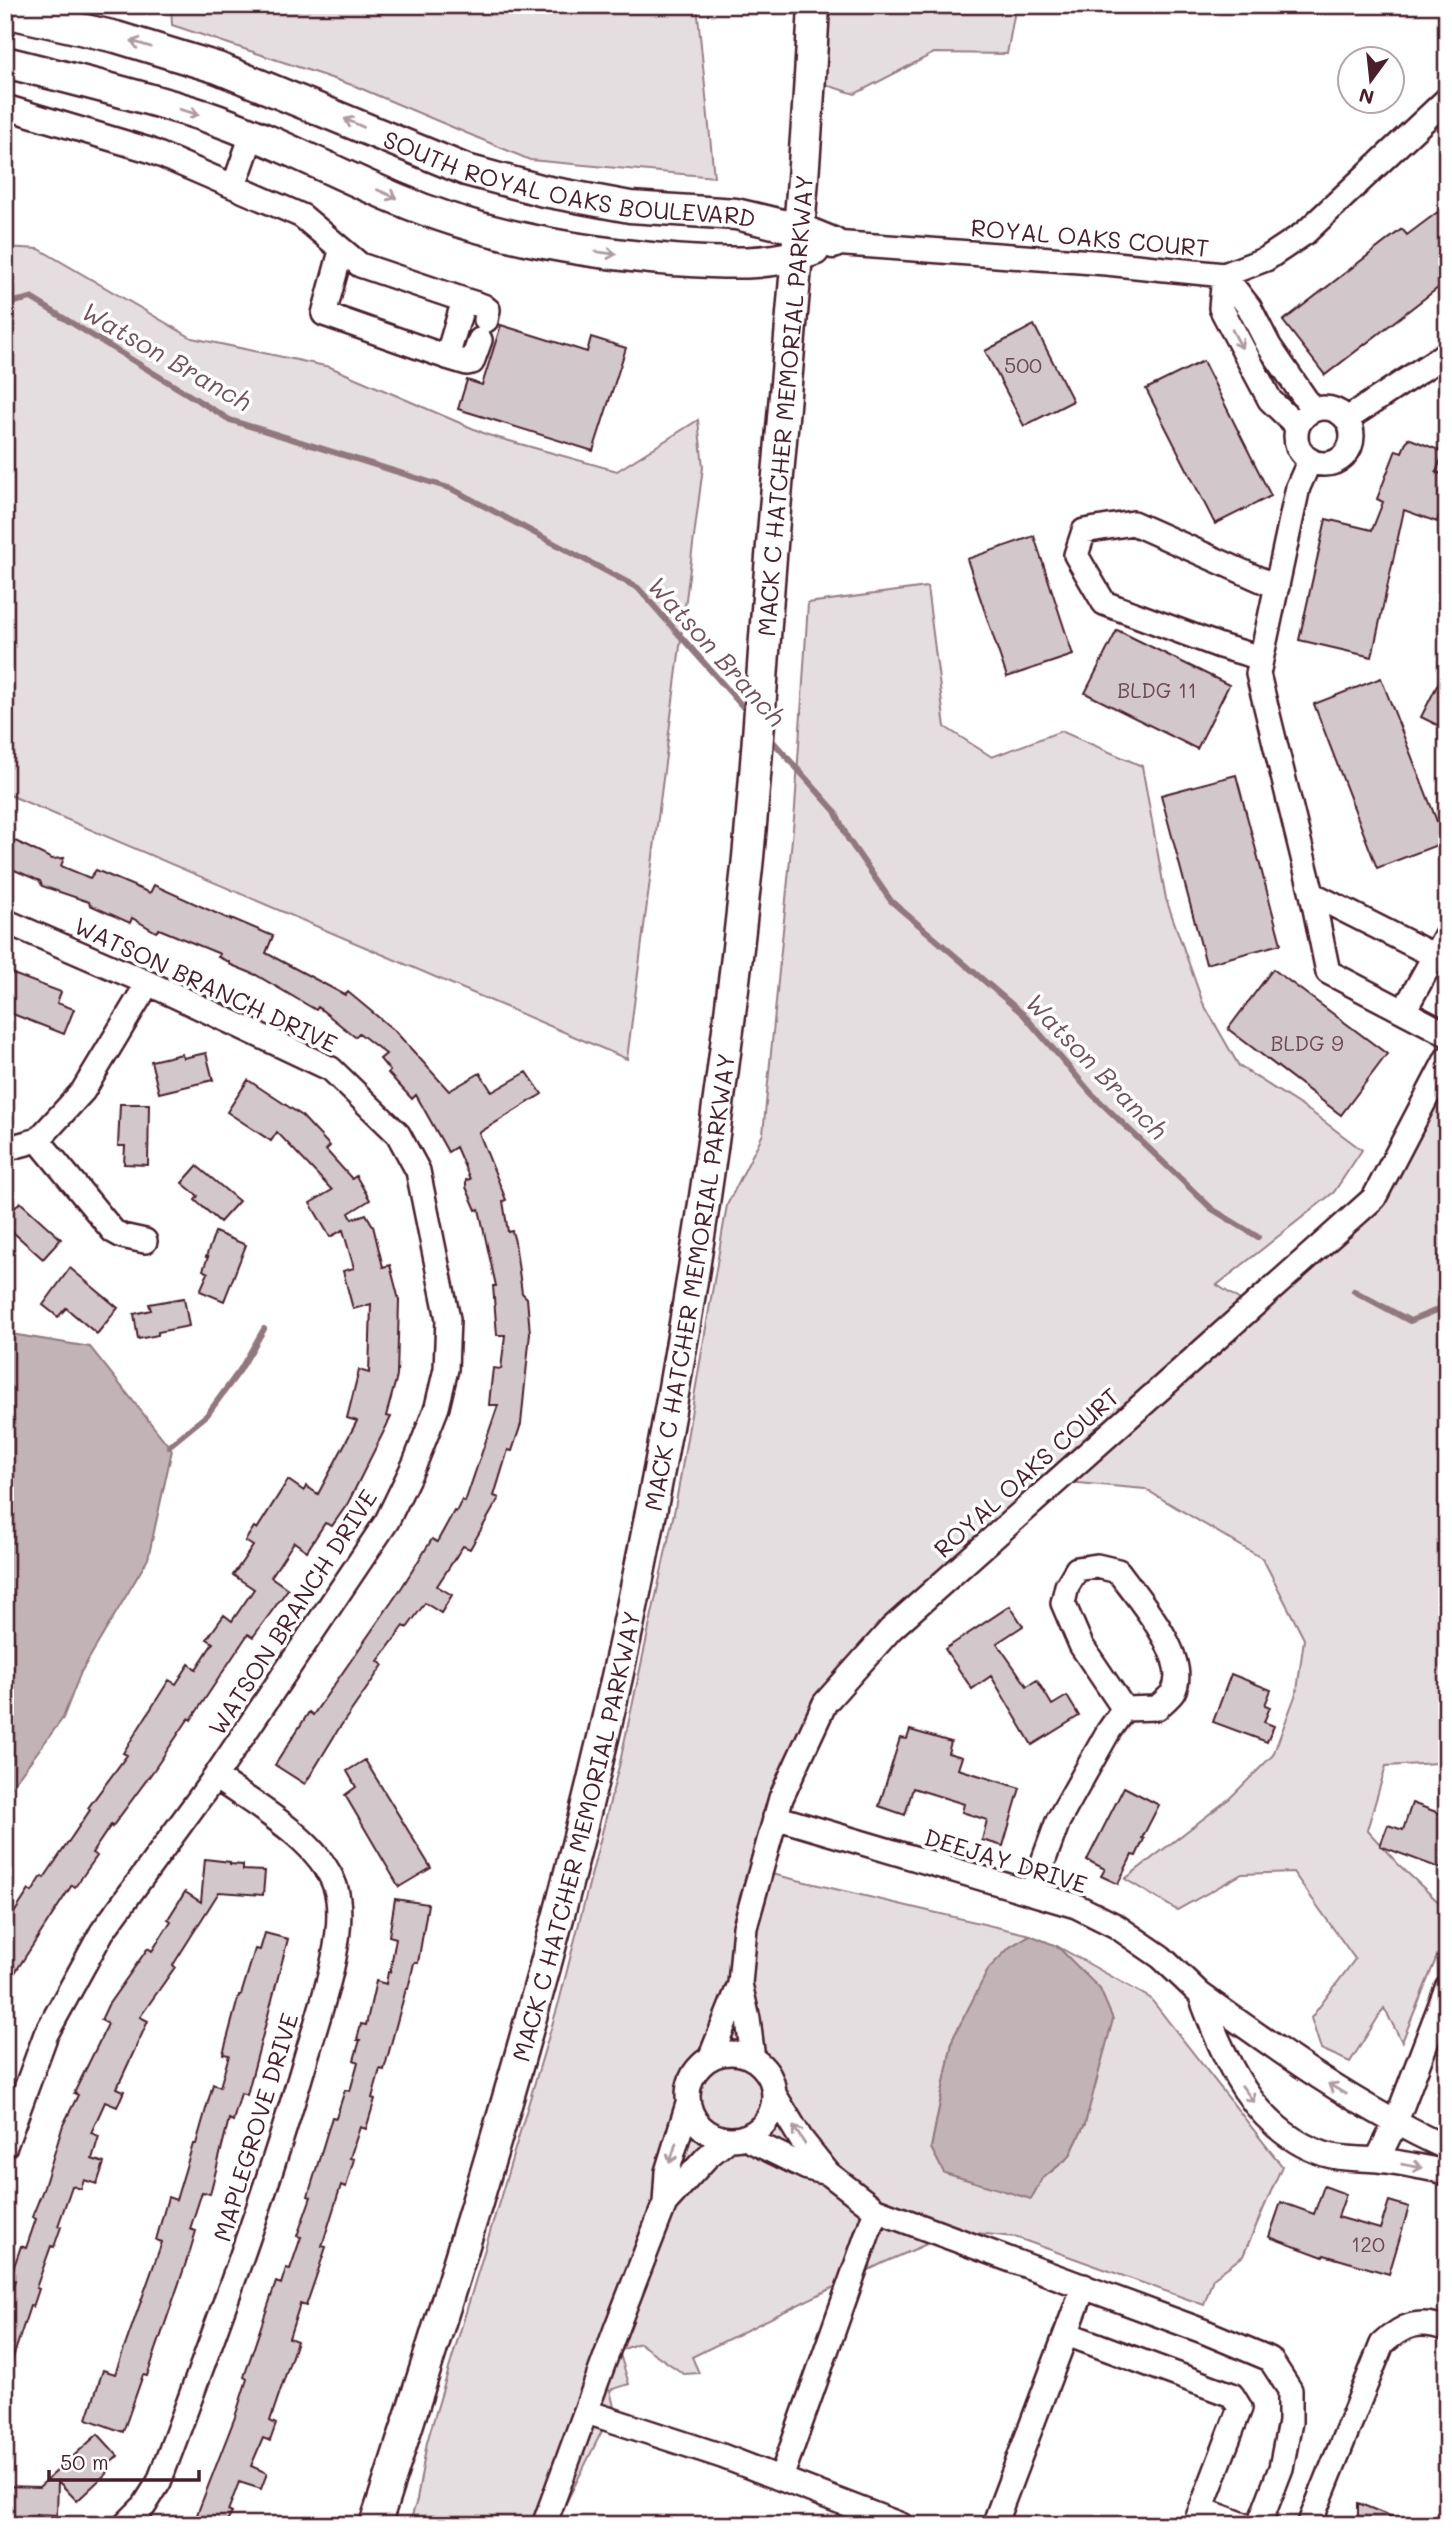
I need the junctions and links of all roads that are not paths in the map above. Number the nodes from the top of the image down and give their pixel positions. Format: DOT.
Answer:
graph roads {
  1 [pos="814,5"];
  2 [pos="5,12"];
  3 [pos="5,62"];
  4 [pos="1447,99"];
  5 [pos="5,107"];
  6 [pos="252,135"];
  7 [pos="234,186"];
  8 [pos="797,243"];
  9 [pos="833,243"];
  10 [pos="341,251"];
  11 [pos="1224,275"];
  12 [pos="464,300"];
  13 [pos="1447,353"];
  14 [pos="447,357"];
  15 [pos="1313,410"];
  16 [pos="1346,419"];
  17 [pos="1297,426"];
  18 [pos="1310,460"];
  19 [pos="1277,587"];
  20 [pos="1261,659"];
  21 [pos="1312,894"];
  22 [pos="5,921"];
  23 [pos="1447,933"];
  24 [pos="1435,956"];
  25 [pos="148,983"];
  26 [pos="1404,1011"];
  27 [pos="1447,1034"];
  28 [pos="1447,1058"];
  29 [pos="38,1140"];
  30 [pos="5,1149"];
  31 [pos="145,1241"];
  32 [pos="1124,1709"];
  33 [pos="215,1777"];
  34 [pos="775,1818"];
  35 [pos="1032,1892"];
  36 [pos="740,1984"];
  37 [pos="1447,1988"];
  38 [pos="1200,1994"];
  39 [pos="711,2056"];
  40 [pos="753,2059"];
  41 [pos="774,2094"];
  42 [pos="688,2104"];
  43 [pos="1395,2124"];
  44 [pos="736,2138"];
  45 [pos="5,2146"];
  46 [pos="1447,2148"];
  47 [pos="1377,2160"];
  48 [pos="1447,2172"];
  49 [pos="828,2173"];
  50 [pos="666,2203"];
  51 [pos="876,2210"];
  52 [pos="1084,2286"];
  53 [pos="1447,2329"];
  54 [pos="1067,2334"];
  55 [pos="587,2412"];
  56 [pos="781,2478"];
  57 [pos="1198,2517"];
  58 [pos="125,2525"];
  59 [pos="375,2525"];
  60 [pos="544,2525"];
  61 [pos="901,2525"];
  62 [pos="994,2525"];
  63 [pos="1244,2525"];
  64 [pos="1259,2525"];
  65 [pos="1310,2525"];
  1 -- 8 [label="main road, MACK C HATCHER MEMORIAL PARKWAY"];
  8 -- 2 [label="main road, SOUTH ROYAL OAKS BOULEVARD, one-way"];
  3 -- 6 [label="main road, SOUTH ROYAL OAKS BOULEVARD, one-way"];
  4 -- 11 [label="street, ROYAL OAKS COURT"];
  5 -- 7 [label="street"];
  6 -- 7 [label="street"];
  6 -- 8 [label="main road, SOUTH ROYAL OAKS BOULEVARD, one-way"];
  7 -- 10 [label="street"];
  8 -- 9 [label="main road, SOUTH ROYAL OAKS BOULEVARD"];
  8 -- 59 [label="main road, MACK C HATCHER MEMORIAL PARKWAY"];
  9 -- 11 [label="street, ROYAL OAKS COURT"];
  10 -- 12 [label="street"];
  10 -- 14 [label="street"];
  11 -- 15 [label="street"];
  11 -- 17 [label="street, one-way"];
  12 -- 14 [label="street"];
  12 -- 14 [label="street"];
  13 -- 16 [label="street"];
  15 -- 16 [label="street"];
  15 -- 17 [label="street"];
  16 -- 18 [label="street"];
  17 -- 18 [label="street"];
  18 -- 19 [label="street"];
  19 -- 20 [label="street"];
  19 -- 20 [label="street"];
  20 -- 21 [label="street"];
  21 -- 24 [label="street"];
  21 -- 26 [label="street"];
  22 -- 25 [label="street, WATSON BRANCH DRIVE"];
  23 -- 24 [label="street"];
  24 -- 26 [label="street"];
  25 -- 29 [label="street"];
  25 -- 33 [label="street, WATSON BRANCH DRIVE"];
  26 -- 27 [label="street"];
  28 -- 34 [label="street, ROYAL OAKS COURT"];
  29 -- 30 [label="street"];
  29 -- 31 [label="street"];
  32 -- 32 [label="street"];
  32 -- 35 [label="street"];
  33 -- 45 [label="street, WATSON BRANCH DRIVE"];
  33 -- 58 [label="street, MAPLEGROVE DRIVE"];
  34 -- 35 [label="street, DEEJAY DRIVE"];
  34 -- 36 [label="street, ROYAL OAKS COURT"];
  35 -- 38 [label="street, DEEJAY DRIVE"];
  36 -- 39 [label="street, ROYAL OAKS COURT"];
  36 -- 40 [label="street, ROYAL OAKS COURT"];
  37 -- 43 [label="street"];
  43 -- 38 [label="street, DEEJAY DRIVE, one-way"];
  38 -- 47 [label="street, DEEJAY DRIVE, one-way"];
  39 -- 40 [label="street"];
  39 -- 42 [label="street"];
  40 -- 41 [label="street"];
  41 -- 44 [label="street"];
  49 -- 41 [label="street, one-way"];
  42 -- 44 [label="street"];
  42 -- 50 [label="street, one-way"];
  43 -- 46 [label="street, DEEJAY DRIVE"];
  43 -- 47 [label="street"];
  44 -- 49 [label="street"];
  44 -- 50 [label="street"];
  47 -- 48 [label="street, DEEJAY DRIVE, one-way"];
  49 -- 51 [label="street"];
  50 -- 55 [label="street"];
  51 -- 52 [label="street"];
  51 -- 56 [label="street"];
  52 -- 54 [label="street"];
  52 -- 64 [label="street"];
  53 -- 65 [label="street"];
  54 -- 57 [label="street"];
  54 -- 62 [label="street"];
  55 -- 56 [label="street"];
  55 -- 60 [label="street"];
  56 -- 61 [label="street"];
  57 -- 63 [label="street"];
}
